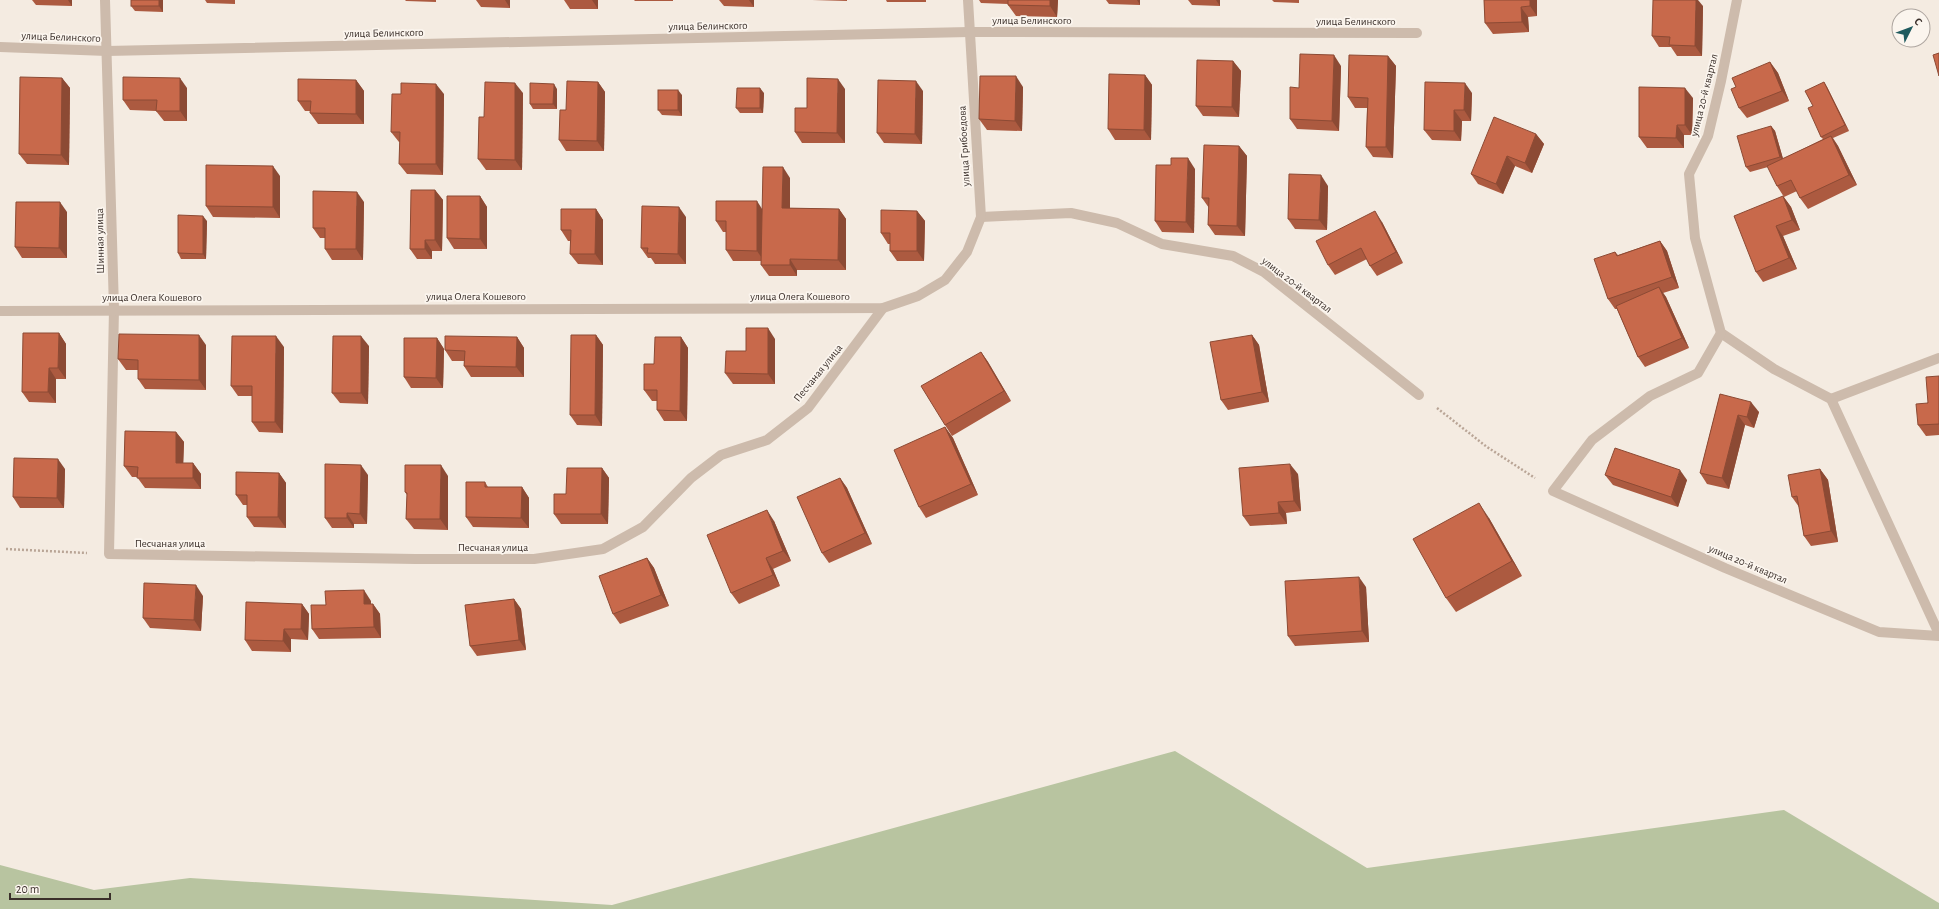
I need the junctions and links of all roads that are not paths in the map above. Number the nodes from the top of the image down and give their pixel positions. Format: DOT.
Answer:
graph roads {
  1 [pos="105,0"];
  2 [pos="968,0"];
  3 [pos="1737,0"];
  4 [pos="969,32"];
  5 [pos="1417,33"];
  6 [pos="0,47"];
  7 [pos="107,51"];
  8 [pos="981,217"];
  9 [pos="945,280"];
  10 [pos="883,308"];
  11 [pos="114,309"];
  12 [pos="0,310"];
  13 [pos="1721,333"];
  14 [pos="1939,358"];
  15 [pos="1419,394"];
  16 [pos="1831,399"];
  17 [pos="109,554"];
  18 [pos="1939,635"];
  1 -- 7 [label="street, Шинная улица"];
  2 -- 4 [label="street, улица Грибоедова"];
  3 -- 13 [label="street, улица 20-й квартал"];
  4 -- 5 [label="street, улица Белинского"];
  4 -- 7 [label="street, улица Белинского"];
  4 -- 8 [label="street, улица Грибоедова"];
  6 -- 7 [label="street, улица Белинского"];
  7 -- 11 [label="street, Шинная улица"];
  8 -- 9 [label="street, улица Грибоедова"];
  8 -- 15 [label="street, улица 20-й квартал"];
  9 -- 10 [label="street, улица Олега Кошевого"];
  10 -- 11 [label="street, улица Олега Кошевого"];
  10 -- 17 [label="street, Песчаная улица"];
  11 -- 12 [label="street, улица Олега Кошевого"];
  11 -- 17 [label="street, Шинная улица"];
  13 -- 16 [label="street"];
  13 -- 18 [label="street, улица 20-й квартал"];
  14 -- 16 [label="street"];
  16 -- 18 [label="street, улица 20-й квартал"];
}
